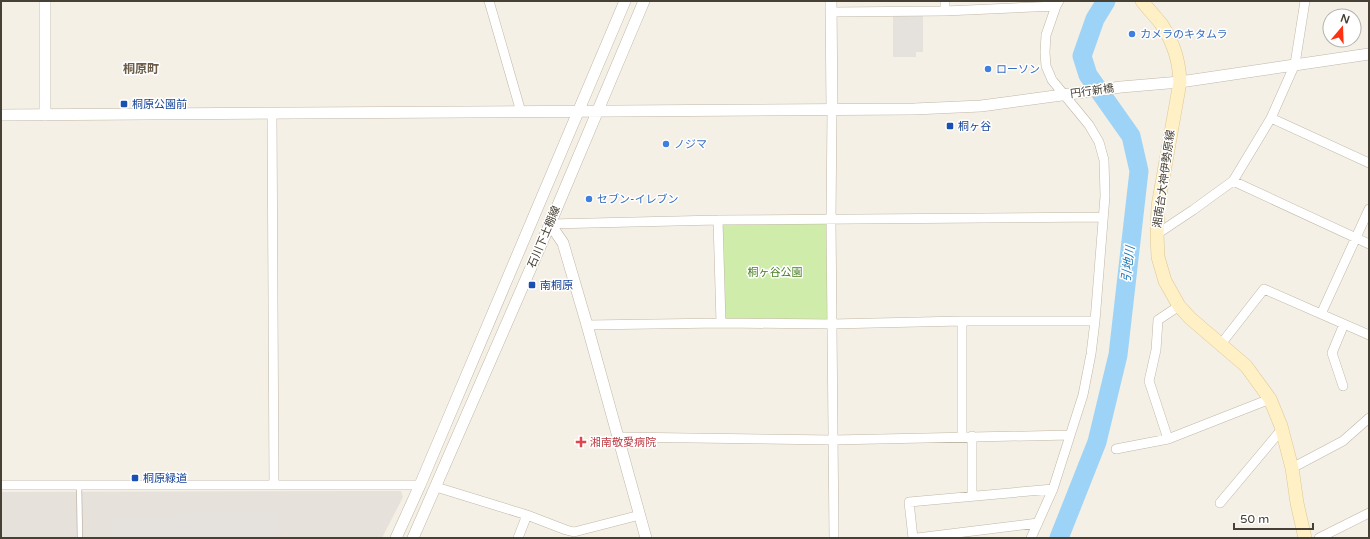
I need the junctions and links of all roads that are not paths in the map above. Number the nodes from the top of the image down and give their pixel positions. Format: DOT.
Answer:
graph roads {
  1 [pos="44,1"];
  2 [pos="488,1"];
  3 [pos="625,1"];
  4 [pos="644,1"];
  5 [pos="945,1"];
  6 [pos="1142,1"];
  7 [pos="1305,1"];
  8 [pos="1035,4"];
  9 [pos="1057,4"];
  10 [pos="831,7"];
  11 [pos="945,12"];
  12 [pos="1369,54"];
  13 [pos="1296,64"];
  14 [pos="1180,82"];
  15 [pos="1064,95"];
  16 [pos="832,110"];
  17 [pos="521,112"];
  18 [pos="577,112"];
  19 [pos="596,112"];
  20 [pos="272,114"];
  21 [pos="1,115"];
  22 [pos="44,115"];
  23 [pos="1271,118"];
  24 [pos="1369,163"];
  25 [pos="1233,181"];
  26 [pos="1369,209"];
  27 [pos="1103,217"];
  28 [pos="718,220"];
  29 [pos="830,220"];
  30 [pos="550,224"];
  31 [pos="1157,234"];
  32 [pos="1356,238"];
  33 [pos="1369,244"];
  34 [pos="1179,306"];
  35 [pos="1321,314"];
  36 [pos="962,321"];
  37 [pos="1095,321"];
  38 [pos="721,323"];
  39 [pos="832,324"];
  40 [pos="1344,324"];
  41 [pos="587,325"];
  42 [pos="1369,335"];
  43 [pos="1221,344"];
  44 [pos="1343,386"];
  45 [pos="1270,399"];
  46 [pos="1369,418"];
  47 [pos="1282,429"];
  48 [pos="1070,435"];
  49 [pos="967,436"];
  50 [pos="618,437"];
  51 [pos="1168,439"];
  52 [pos="833,440"];
  53 [pos="1116,449"];
  54 [pos="1292,468"];
  55 [pos="79,484"];
  56 [pos="420,484"];
  57 [pos="1,485"];
  58 [pos="274,485"];
  59 [pos="436,487"];
  60 [pos="1053,489"];
  61 [pos="972,496"];
  62 [pos="1220,503"];
  63 [pos="1369,513"];
  64 [pos="527,515"];
  65 [pos="640,515"];
  66 [pos="1038,523"];
  67 [pos="80,538"];
  68 [pos="396,538"];
  69 [pos="413,538"];
  70 [pos="518,538"];
  71 [pos="646,538"];
  72 [pos="834,538"];
  73 [pos="913,538"];
  74 [pos="917,538"];
  75 [pos="1031,538"];
  76 [pos="1305,538"];
  77 [pos="1319,538"];
  1 -- 22 [label="street"];
  2 -- 17 [label="street"];
  3 -- 18 [label="street, 石川下土棚線"];
  4 -- 19 [label="street, 石川下土棚線"];
  5 -- 11 [label="street"];
  6 -- 14 [label="main road, 湘南台大神伊勢原線"];
  7 -- 13 [label="street"];
  8 -- 9 [label="street"];
  8 -- 11 [label="street"];
  9 -- 15 [label="street"];
  10 -- 11 [label="street"];
  10 -- 16 [label="street"];
  12 -- 13 [label="street, 円行新橋"];
  13 -- 14 [label="street, 円行新橋"];
  13 -- 23 [label="street"];
  14 -- 15 [label="street, 円行新橋"];
  14 -- 31 [label="main road, 湘南台大神伊勢原線"];
  15 -- 16 [label="street, 円行新橋"];
  15 -- 27 [label="street"];
  16 -- 19 [label="street, 円行新橋"];
  16 -- 29 [label="street"];
  17 -- 18 [label="street, 円行新橋"];
  17 -- 20 [label="street, 円行新橋"];
  18 -- 19 [label="street, 円行新橋"];
  18 -- 56 [label="street, 石川下土棚線"];
  19 -- 30 [label="street, 石川下土棚線"];
  20 -- 22 [label="street, 円行新橋"];
  20 -- 58 [label="street"];
  21 -- 22 [label="street, 円行新橋"];
  23 -- 24 [label="street"];
  23 -- 25 [label="street"];
  25 -- 31 [label="street"];
  25 -- 32 [label="street"];
  26 -- 32 [label="street"];
  27 -- 29 [label="street"];
  27 -- 37 [label="street"];
  28 -- 29 [label="street"];
  28 -- 30 [label="street"];
  28 -- 38 [label="street"];
  29 -- 39 [label="street"];
  30 -- 41 [label="street"];
  30 -- 59 [label="street, 石川下土棚線"];
  31 -- 34 [label="main road, 湘南台大神伊勢原線"];
  32 -- 33 [label="street"];
  32 -- 35 [label="street"];
  34 -- 43 [label="main road, 湘南台大神伊勢原線"];
  34 -- 51 [label="street"];
  35 -- 40 [label="street"];
  35 -- 43 [label="street"];
  36 -- 37 [label="street"];
  36 -- 39 [label="street"];
  36 -- 49 [label="street"];
  37 -- 48 [label="street"];
  38 -- 39 [label="street"];
  38 -- 41 [label="street"];
  39 -- 52 [label="street"];
  40 -- 42 [label="street"];
  40 -- 44 [label="street"];
  41 -- 50 [label="street"];
  43 -- 45 [label="main road, 湘南台大神伊勢原線"];
  45 -- 47 [label="main road, 湘南台大神伊勢原線"];
  45 -- 51 [label="street"];
  46 -- 54 [label="street"];
  47 -- 54 [label="main road, 湘南台大神伊勢原線"];
  47 -- 62 [label="street"];
  48 -- 49 [label="street"];
  48 -- 60 [label="street"];
  49 -- 52 [label="street"];
  49 -- 61 [label="street"];
  50 -- 52 [label="street"];
  50 -- 65 [label="street"];
  51 -- 53 [label="street"];
  52 -- 72 [label="street"];
  54 -- 76 [label="main road, 湘南台大神伊勢原線"];
  55 -- 57 [label="street"];
  55 -- 58 [label="street"];
  55 -- 67 [label="lane"];
  56 -- 58 [label="street"];
  56 -- 68 [label="street, 石川下土棚線"];
  59 -- 64 [label="street"];
  59 -- 69 [label="street, 石川下土棚線"];
  60 -- 61 [label="street"];
  60 -- 66 [label="street"];
  61 -- 73 [label="street"];
  63 -- 77 [label="street"];
  64 -- 65 [label="street"];
  64 -- 70 [label="street"];
  65 -- 71 [label="street"];
  66 -- 74 [label="street"];
  66 -- 75 [label="street"];
}
